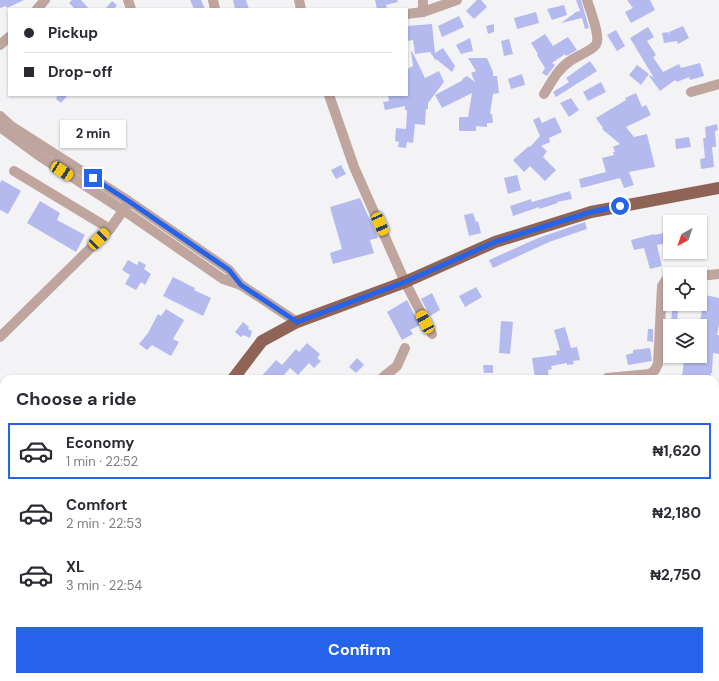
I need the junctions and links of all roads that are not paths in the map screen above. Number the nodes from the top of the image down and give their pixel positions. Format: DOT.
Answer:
graph roads {
  1 [pos="46,0"];
  2 [pos="423,0"];
  3 [pos="457,0"];
  4 [pos="587,0"];
  5 [pos="38,8"];
  6 [pos="423,12"];
  7 [pos="408,14"];
  8 [pos="8,38"];
  9 [pos="0,45"];
  10 [pos="719,84"];
  11 [pos="691,92"];
  12 [pos="544,94"];
  13 [pos="329,96"];
  14 [pos="0,116"];
  15 [pos="0,127"];
  16 [pos="14,171"];
  17 [pos="719,188"];
  18 [pos="126,206"];
  19 [pos="110,228"];
  20 [pos="719,274"];
  21 [pos="707,275"];
  22 [pos="405,282"];
  23 [pos="663,284"];
  24 [pos="297,322"];
  25 [pos="432,334"];
  26 [pos="0,337"];
  27 [pos="405,348"];
  28 [pos="236,375"];
  29 [pos="386,375"];
  30 [pos="639,375"];
  1 -- 5 [label="street"];
  2 -- 6 [label="street"];
  3 -- 6 [label="street"];
  4 -- 12 [label="street"];
  6 -- 7 [label="street"];
  8 -- 9 [label="street"];
  10 -- 11 [label="street"];
  13 -- 22 [label="street"];
  14 -- 18 [label="street"];
  15 -- 18 [label="street"];
  16 -- 19 [label="street"];
  17 -- 22 [label="main road"];
  18 -- 19 [label="street"];
  18 -- 24 [label="street"];
  19 -- 26 [label="street"];
  20 -- 21 [label="street"];
  22 -- 24 [label="main road"];
  22 -- 25 [label="street"];
  23 -- 30 [label="street"];
  24 -- 28 [label="main road"];
  27 -- 29 [label="street"];
}
